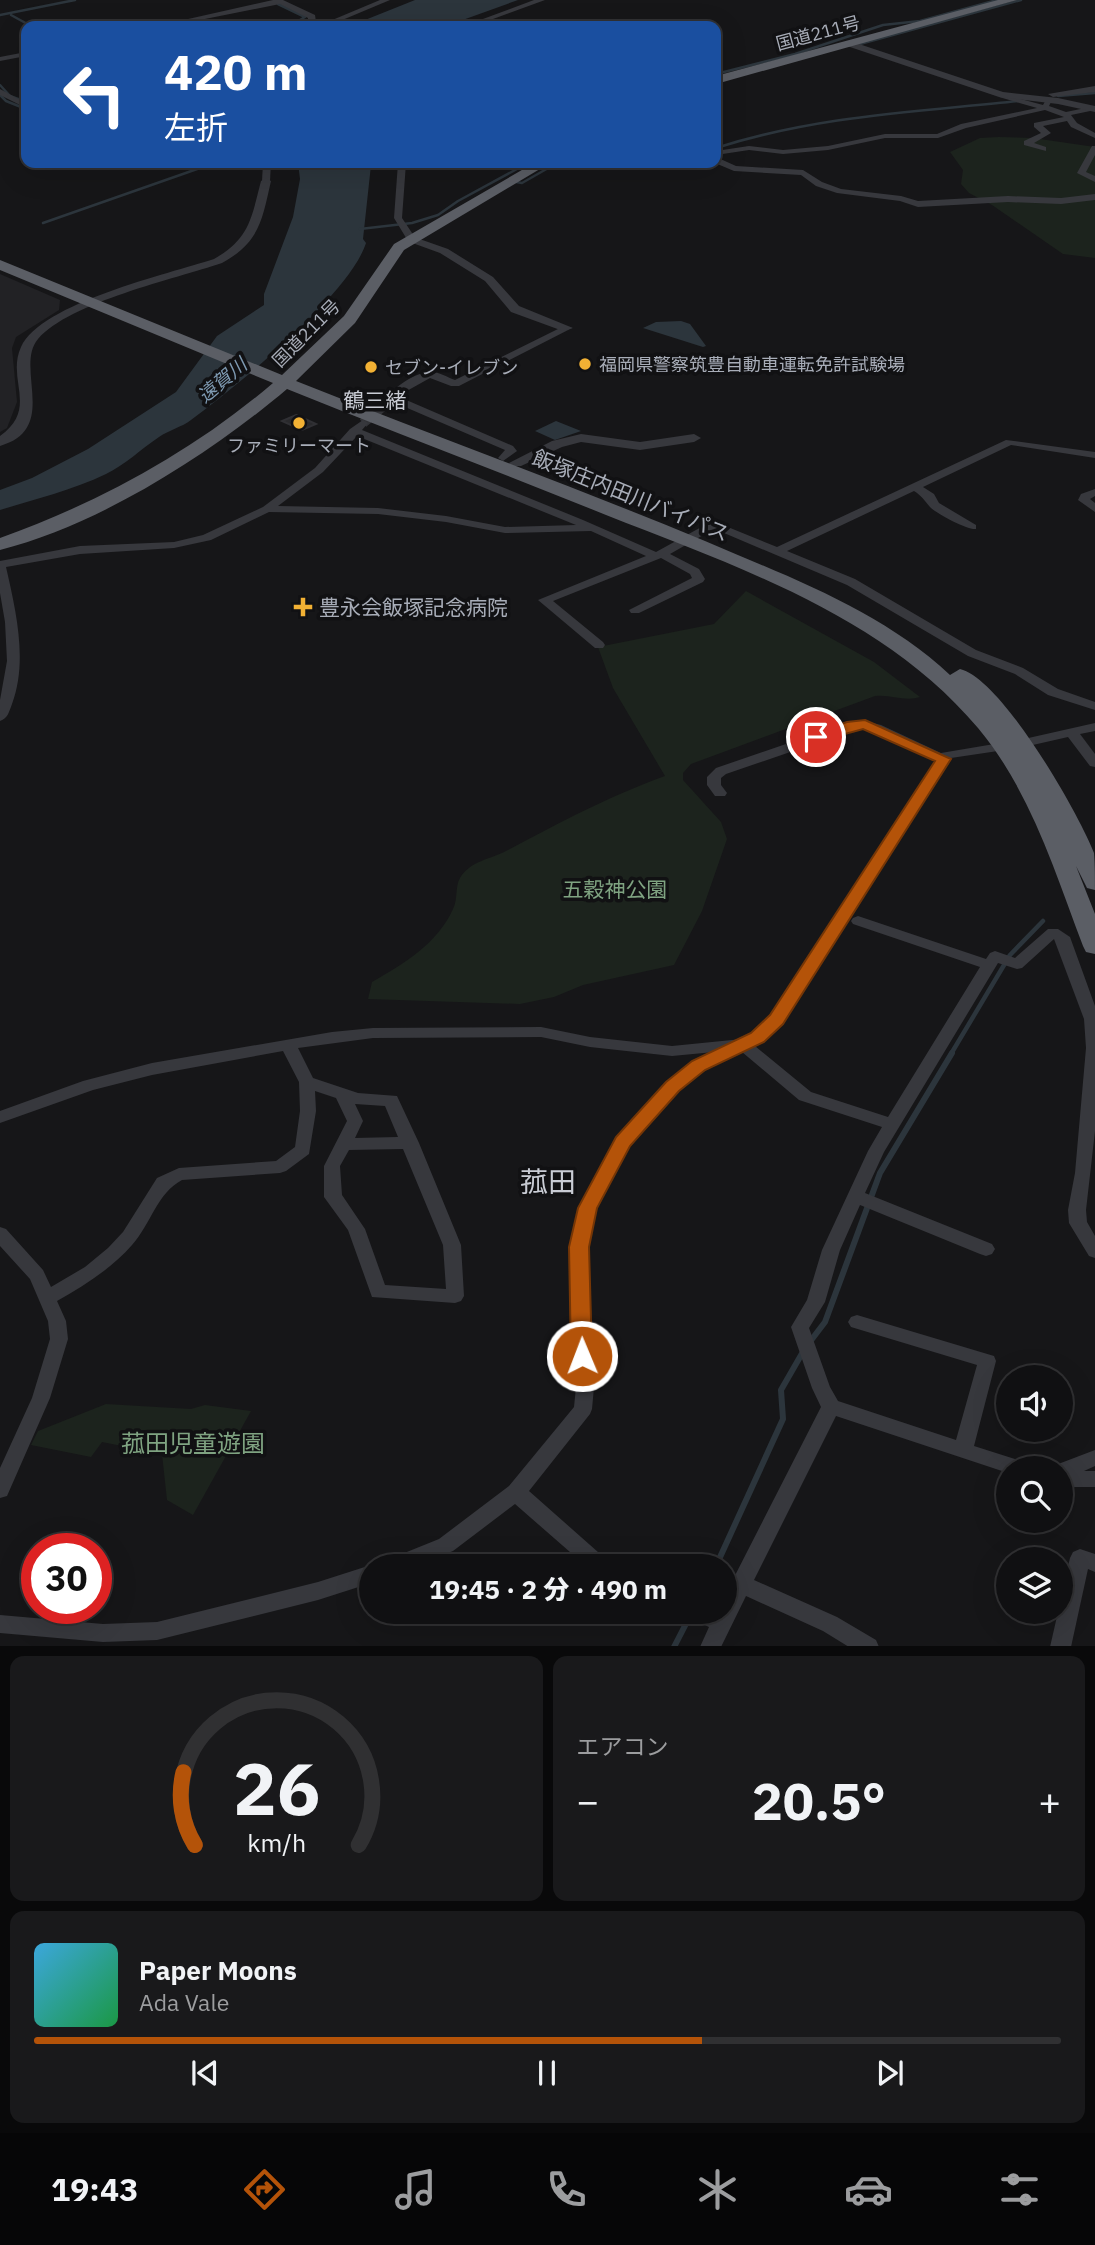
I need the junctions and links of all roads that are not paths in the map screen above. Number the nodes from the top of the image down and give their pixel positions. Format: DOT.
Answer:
graph roads {
  1 [pos="386,0"];
  2 [pos="541,0"];
  3 [pos="1011,0"];
  4 [pos="278,1"];
  5 [pos="184,21"];
  6 [pos="312,21"];
  7 [pos="334,21"];
  8 [pos="482,21"];
  9 [pos="850,44"];
  10 [pos="21,55"];
  11 [pos="0,59"];
  12 [pos="721,79"];
  13 [pos="1095,89"];
  14 [pos="0,91"];
  15 [pos="1050,100"];
  16 [pos="21,104"];
  17 [pos="1095,109"];
  18 [pos="1067,116"];
  19 [pos="1010,117"];
  20 [pos="1039,123"];
  21 [pos="1095,136"];
  22 [pos="1043,149"];
  23 [pos="721,152"];
  24 [pos="1094,153"];
  25 [pos="721,162"];
  26 [pos="267,168"];
  27 [pos="402,168"];
  28 [pos="534,168"];
  29 [pos="1095,179"];
  30 [pos="266,181"];
  31 [pos="1095,197"];
  32 [pos="411,239"];
  33 [pos="0,256"];
  34 [pos="0,265"];
  35 [pos="98,302"];
  36 [pos="567,328"];
  37 [pos="288,381"];
  38 [pos="694,438"];
  39 [pos="0,442"];
  40 [pos="1095,455"];
  41 [pos="510,460"];
  42 [pos="915,487"];
  43 [pos="1095,492"];
  44 [pos="267,509"];
  45 [pos="1095,509"];
  46 [pos="592,527"];
  47 [pos="972,527"];
  48 [pos="691,537"];
  49 [pos="0,544"];
  50 [pos="779,550"];
  51 [pos="657,555"];
  52 [pos="0,567"];
  53 [pos="635,610"];
  54 [pos="6,623"];
  55 [pos="599,645"];
  56 [pos="1095,706"];
  57 [pos="0,717"];
  58 [pos="1095,727"];
  59 [pos="1073,734"];
  60 [pos="1024,743"];
  61 [pos="1004,746"];
  62 [pos="944,759"];
  63 [pos="1095,763"];
  64 [pos="720,793"];
  65 [pos="1095,883"];
  66 [pos="858,921"];
  67 [pos="1095,946"];
  68 [pos="1001,962"];
  69 [pos="741,1044"];
  70 [pos="288,1045"];
  71 [pos="307,1082"];
  72 [pos="1093,1082"];
  73 [pos="342,1094"];
  74 [pos="0,1116"];
  75 [pos="892,1124"];
  76 [pos="411,1143"];
  77 [pos="345,1144"];
  78 [pos="865,1200"];
  79 [pos="0,1234"];
  80 [pos="986,1249"];
  81 [pos="1095,1251"];
  82 [pos="48,1297"];
  83 [pos="857,1322"];
  84 [pos="831,1407"];
  85 [pos="963,1450"];
  86 [pos="1095,1458"];
  87 [pos="996,1461"];
  88 [pos="1073,1467"];
  89 [pos="1073,1479"];
  90 [pos="1095,1479"];
  91 [pos="0,1490"];
  92 [pos="516,1492"];
  93 [pos="424,1554"];
  94 [pos="586,1554"];
  95 [pos="1095,1563"];
  96 [pos="359,1578"];
  97 [pos="743,1585"];
  98 [pos="737,1596"];
  99 [pos="0,1624"];
  100 [pos="722,1624"];
  101 [pos="710,1646"];
  102 [pos="867,1646"];
  103 [pos="1060,1646"];
  1 -- 7 [label="street"];
  2 -- 8 [label="street"];
  3 -- 9 [label="highway, 国道211号"];
  4 -- 5 [label="street"];
  4 -- 6 [label="street"];
  9 -- 12 [label="highway, 国道211号"];
  9 -- 15 [label="street"];
  10 -- 11 [label="street"];
  13 -- 15 [label="street"];
  14 -- 16 [label="street"];
  15 -- 17 [label="street"];
  15 -- 18 [label="street"];
  15 -- 19 [label="street"];
  17 -- 18 [label="street"];
  18 -- 20 [label="street"];
  18 -- 21 [label="street"];
  19 -- 20 [label="street"];
  19 -- 23 [label="street"];
  20 -- 22 [label="street"];
  24 -- 29 [label="street"];
  25 -- 31 [label="street"];
  26 -- 30 [label="street"];
  27 -- 32 [label="street"];
  28 -- 32 [label="highway, 国道211号"];
  30 -- 35 [label="street"];
  32 -- 36 [label="street"];
  32 -- 37 [label="highway, 国道211号"];
  33 -- 35 [label="highway, 飯塚庄内田川バイパス"];
  34 -- 35 [label="highway, 飯塚庄内田川バイパス"];
  35 -- 37 [label="highway, 飯塚庄内田川バイパス"];
  35 -- 39 [label="street"];
  36 -- 41 [label="street"];
  37 -- 41 [label="highway, 飯塚庄内田川バイパス"];
  37 -- 48 [label="highway, 飯塚庄内田川バイパス"];
  37 -- 49 [label="highway, 国道211号"];
  38 -- 41 [label="street"];
  40 -- 42 [label="street"];
  41 -- 48 [label="highway, 飯塚庄内田川バイパス"];
  42 -- 47 [label="street"];
  42 -- 50 [label="street"];
  43 -- 45 [label="street"];
  44 -- 46 [label="street"];
  44 -- 46 [label="street"];
  44 -- 52 [label="street"];
  46 -- 51 [label="street"];
  48 -- 50 [label="street"];
  48 -- 51 [label="street"];
  48 -- 60 [label="highway, 飯塚庄内田川バイパス"];
  48 -- 61 [label="highway, 飯塚庄内田川バイパス"];
  50 -- 56 [label="street"];
  51 -- 53 [label="street"];
  51 -- 55 [label="street"];
  52 -- 54 [label="street"];
  54 -- 57 [label="street"];
  58 -- 59 [label="street"];
  59 -- 60 [label="street"];
  59 -- 63 [label="street"];
  60 -- 61 [label="street"];
  60 -- 65 [label="highway, 飯塚庄内田川バイパス"];
  61 -- 62 [label="street"];
  61 -- 67 [label="highway, 飯塚庄内田川バイパス"];
  62 -- 64 [label="street"];
  62 -- 69 [label="street"];
  66 -- 68 [label="street"];
  68 -- 72 [label="street"];
  68 -- 75 [label="street"];
  69 -- 70 [label="street"];
  69 -- 75 [label="street"];
  69 -- 92 [label="street"];
  70 -- 71 [label="street"];
  70 -- 74 [label="street"];
  71 -- 73 [label="street"];
  71 -- 82 [label="street"];
  72 -- 81 [label="street"];
  73 -- 76 [label="street"];
  73 -- 77 [label="street"];
  75 -- 78 [label="street"];
  76 -- 77 [label="street"];
  76 -- 77 [label="street"];
  78 -- 80 [label="street"];
  78 -- 84 [label="street"];
  79 -- 82 [label="street"];
  82 -- 91 [label="street"];
  83 -- 85 [label="street"];
  84 -- 85 [label="street"];
  84 -- 97 [label="street"];
  85 -- 87 [label="street"];
  86 -- 88 [label="street"];
  89 -- 90 [label="street"];
  92 -- 93 [label="street"];
  92 -- 94 [label="street"];
  95 -- 103 [label="street"];
  96 -- 99 [label="street"];
  97 -- 98 [label="street"];
  97 -- 102 [label="street"];
  100 -- 101 [label="street"];
}
